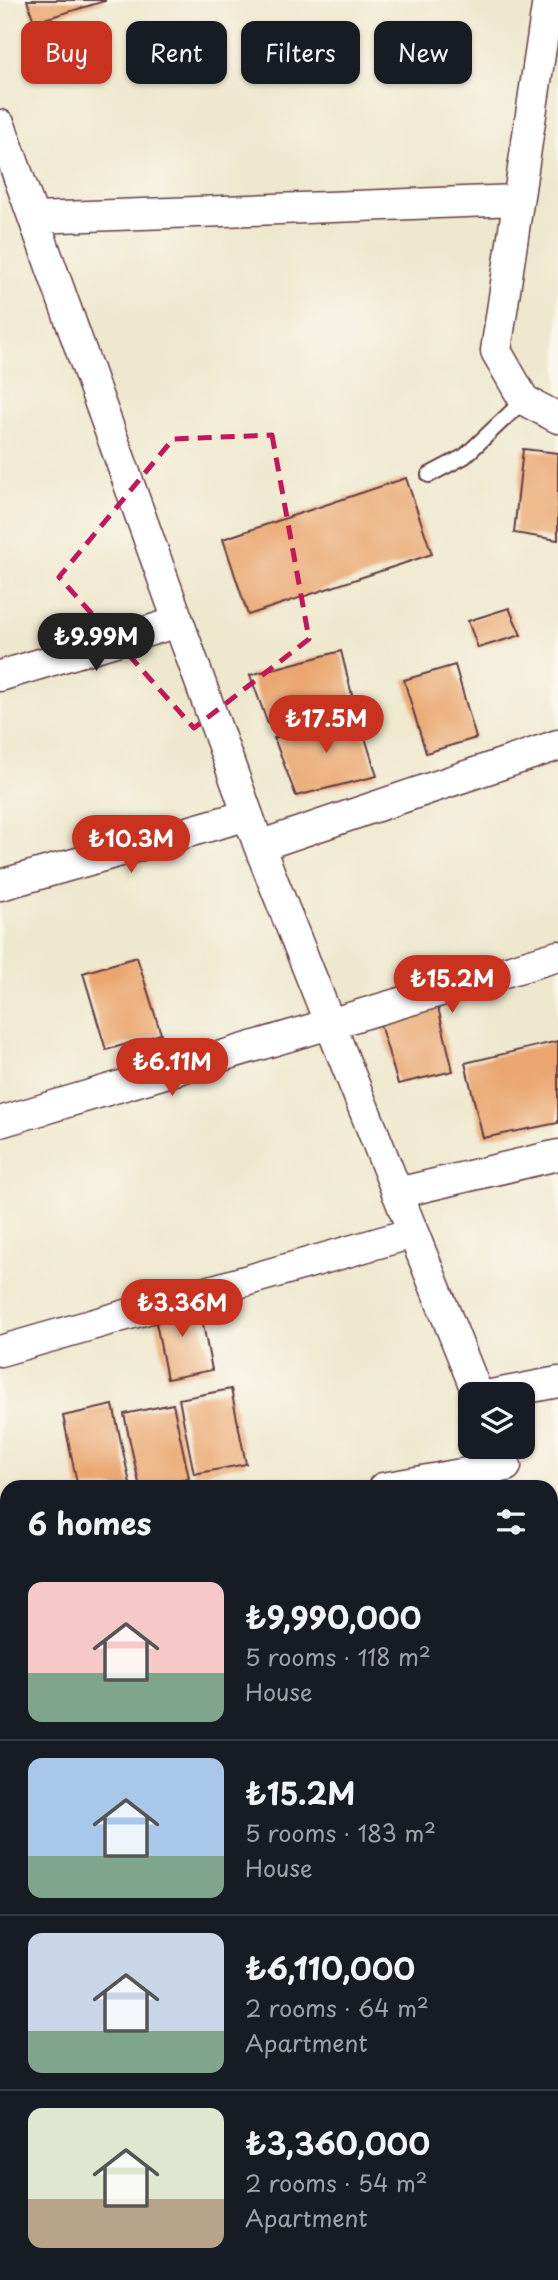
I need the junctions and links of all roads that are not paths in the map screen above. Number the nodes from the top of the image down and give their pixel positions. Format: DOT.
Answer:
graph roads {
  1 [pos="548,0"];
  2 [pos="0,125"];
  3 [pos="518,200"];
  4 [pos="34,218"];
  5 [pos="524,400"];
  6 [pos="558,418"];
  7 [pos="429,475"];
  8 [pos="178,622"];
  9 [pos="0,676"];
  10 [pos="558,745"];
  11 [pos="248,815"];
  12 [pos="259,846"];
  13 [pos="0,885"];
  14 [pos="558,956"];
  15 [pos="330,1025"];
  16 [pos="0,1122"];
  17 [pos="558,1155"];
  18 [pos="397,1193"];
  19 [pos="413,1233"];
  20 [pos="0,1351"];
  21 [pos="473,1382"];
  22 [pos="558,1382"];
  23 [pos="535,1386"];
  24 [pos="505,1467"];
  25 [pos="429,1480"];
  1 -- 3 [label="street"];
  2 -- 4 [label="street"];
  3 -- 4 [label="street"];
  3 -- 5 [label="street"];
  4 -- 8 [label="street"];
  5 -- 6 [label="street"];
  5 -- 7 [label="lane"];
  8 -- 9 [label="street"];
  8 -- 11 [label="street"];
  10 -- 12 [label="street"];
  11 -- 12 [label="street"];
  11 -- 13 [label="street"];
  12 -- 15 [label="street"];
  14 -- 15 [label="street"];
  15 -- 16 [label="street"];
  15 -- 18 [label="street"];
  17 -- 18 [label="street"];
  18 -- 19 [label="street"];
  19 -- 20 [label="street"];
  19 -- 21 [label="street"];
  22 -- 23 [label="street"];
  24 -- 25 [label="street"];
}
